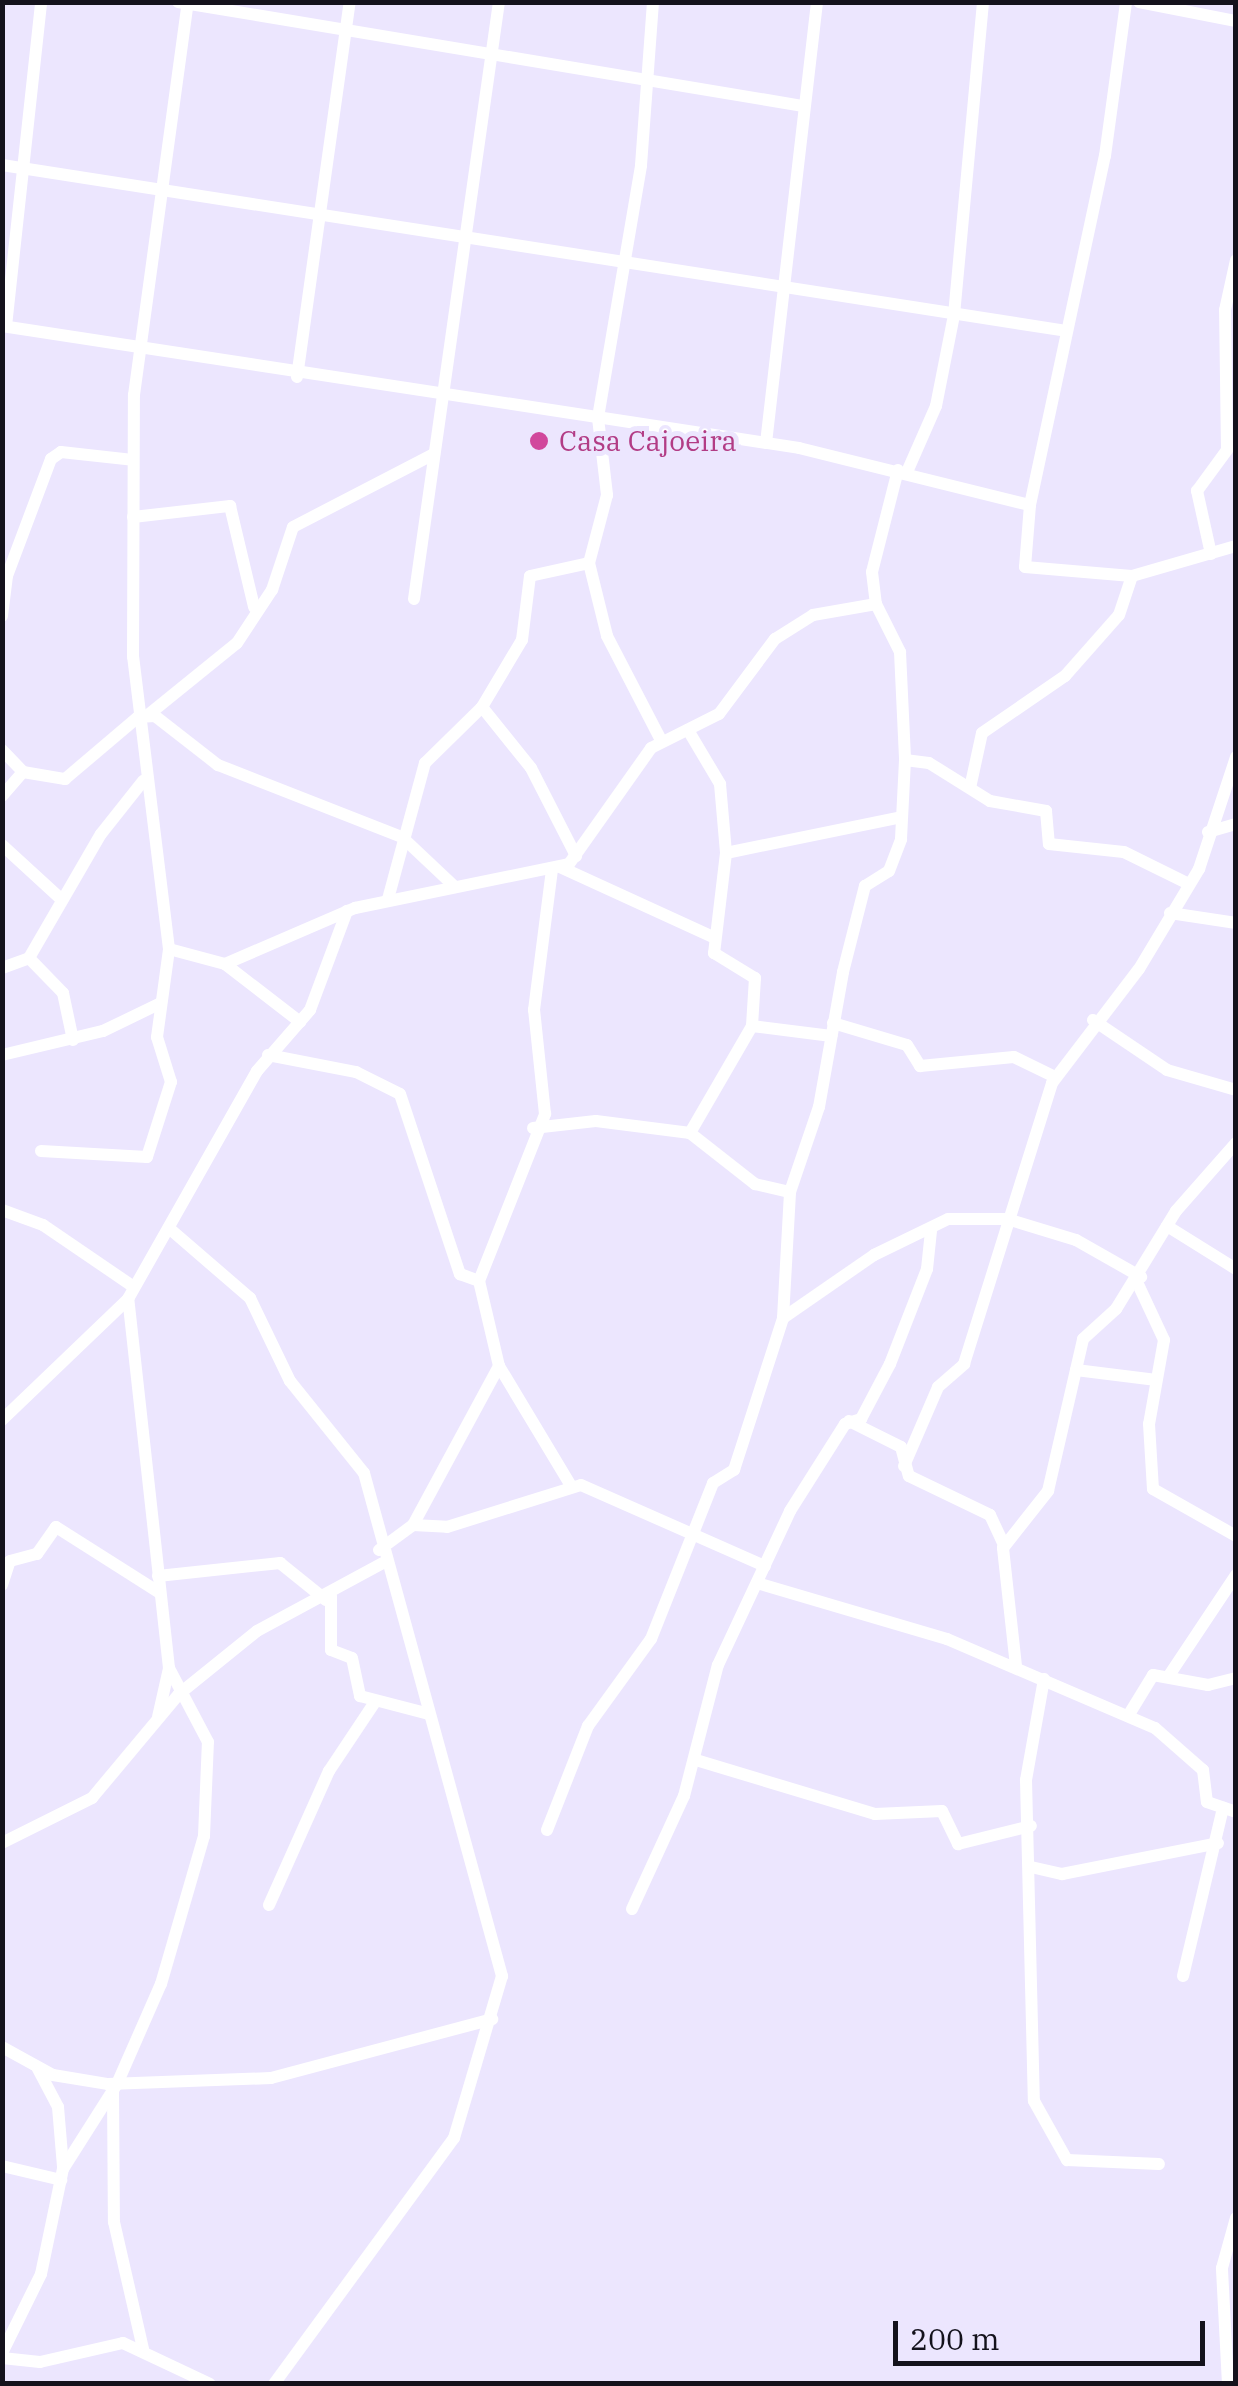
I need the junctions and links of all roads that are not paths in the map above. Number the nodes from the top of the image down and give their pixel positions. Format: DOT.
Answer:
graph roads {
  1 [pos="41,2"];
  2 [pos="350,2"];
  3 [pos="499,2"];
  4 [pos="653,2"];
  5 [pos="817,2"];
  6 [pos="983,2"];
  7 [pos="1126,2"];
  8 [pos="1139,2"];
  9 [pos="185,3"];
  10 [pos="1236,21"];
  11 [pos="346,30"];
  12 [pos="489,52"];
  13 [pos="644,78"];
  14 [pos="803,106"];
  15 [pos="2,164"];
  16 [pos="24,168"];
  17 [pos="163,187"];
  18 [pos="319,215"];
  19 [pos="462,234"];
  20 [pos="1236,260"];
  21 [pos="622,264"];
  22 [pos="783,291"];
  23 [pos="954,315"];
  24 [pos="4,326"];
  25 [pos="1061,330"];
  26 [pos="138,348"];
  27 [pos="297,376"];
  28 [pos="442,393"];
  29 [pos="598,418"];
  30 [pos="766,444"];
  31 [pos="434,454"];
  32 [pos="133,460"];
  33 [pos="903,471"];
  34 [pos="1030,505"];
  35 [pos="133,517"];
  36 [pos="1236,546"];
  37 [pos="1212,554"];
  38 [pos="589,562"];
  39 [pos="1132,576"];
  40 [pos="414,600"];
  41 [pos="876,604"];
  42 [pos="254,606"];
  43 [pos="2,616"];
  44 [pos="482,707"];
  45 [pos="143,716"];
  46 [pos="688,730"];
  47 [pos="661,740"];
  48 [pos="2,750"];
  49 [pos="1236,757"];
  50 [pos="905,760"];
  51 [pos="23,772"];
  52 [pos="143,781"];
  53 [pos="970,788"];
  54 [pos="2,796"];
  55 [pos="901,817"];
  56 [pos="1236,824"];
  57 [pos="1208,832"];
  58 [pos="409,842"];
  59 [pos="2,845"];
  60 [pos="726,853"];
  61 [pos="576,856"];
  62 [pos="556,868"];
  63 [pos="1189,884"];
  64 [pos="453,886"];
  65 [pos="388,898"];
  66 [pos="61,899"];
  67 [pos="347,911"];
  68 [pos="1170,914"];
  69 [pos="1236,924"];
  70 [pos="715,938"];
  71 [pos="169,950"];
  72 [pos="30,958"];
  73 [pos="226,964"];
  74 [pos="2,968"];
  75 [pos="161,1003"];
  76 [pos="1092,1020"];
  77 [pos="300,1022"];
  78 [pos="752,1026"];
  79 [pos="832,1030"];
  80 [pos="73,1040"];
  81 [pos="2,1055"];
  82 [pos="268,1055"];
  83 [pos="1055,1077"];
  84 [pos="1236,1090"];
  85 [pos="533,1128"];
  86 [pos="690,1134"];
  87 [pos="1236,1143"];
  88 [pos="41,1151"];
  89 [pos="790,1192"];
  90 [pos="2,1210"];
  91 [pos="1007,1219"];
  92 [pos="1167,1226"];
  93 [pos="170,1229"];
  94 [pos="932,1230"];
  95 [pos="1236,1269"];
  96 [pos="1139,1280"];
  97 [pos="479,1281"];
  98 [pos="131,1293"];
  99 [pos="782,1302"];
  100 [pos="799,1305"];
  101 [pos="783,1318"];
  102 [pos="499,1366"];
  103 [pos="1076,1370"];
  104 [pos="1156,1380"];
  105 [pos="2,1420"];
  106 [pos="849,1422"];
  107 [pos="904,1466"];
  108 [pos="571,1486"];
  109 [pos="413,1526"];
  110 [pos="690,1534"];
  111 [pos="1236,1536"];
  112 [pos="1004,1545"];
  113 [pos="381,1556"];
  114 [pos="765,1566"];
  115 [pos="1236,1575"];
  116 [pos="158,1576"];
  117 [pos="757,1582"];
  118 [pos="2,1585"];
  119 [pos="160,1594"];
  120 [pos="329,1598"];
  121 [pos="1188,1652"];
  122 [pos="1016,1666"];
  123 [pos="168,1668"];
  124 [pos="1168,1677"];
  125 [pos="1236,1678"];
  126 [pos="1044,1679"];
  127 [pos="1188,1681"];
  128 [pos="178,1694"];
  129 [pos="375,1702"];
  130 [pos="429,1714"];
  131 [pos="1128,1716"];
  132 [pos="157,1719"];
  133 [pos="696,1760"];
  134 [pos="1229,1810"];
  135 [pos="1031,1826"];
  136 [pos="547,1830"];
  137 [pos="2,1843"];
  138 [pos="1218,1843"];
  139 [pos="1031,1867"];
  140 [pos="269,1905"];
  141 [pos="632,1909"];
  142 [pos="1183,1976"];
  143 [pos="492,2019"];
  144 [pos="2,2047"];
  145 [pos="38,2069"];
  146 [pos="115,2088"];
  147 [pos="1159,2164"];
  148 [pos="2,2166"];
  149 [pos="62,2175"];
  150 [pos="1236,2218"];
  151 [pos="143,2349"];
  152 [pos="2,2356"];
  153 [pos="210,2384"];
  154 [pos="274,2384"];
  155 [pos="1228,2384"];
  1 -- 16 [label="street"];
  2 -- 11 [label="street"];
  3 -- 12 [label="street"];
  4 -- 13 [label="street"];
  5 -- 14 [label="street"];
  6 -- 23 [label="street"];
  7 -- 25 [label="street"];
  8 -- 10 [label="street"];
  9 -- 11 [label="street"];
  9 -- 17 [label="street"];
  11 -- 12 [label="street"];
  11 -- 18 [label="street"];
  12 -- 13 [label="street"];
  12 -- 19 [label="street"];
  13 -- 14 [label="street"];
  13 -- 21 [label="street"];
  14 -- 22 [label="street"];
  15 -- 16 [label="street"];
  16 -- 17 [label="street"];
  16 -- 24 [label="street"];
  17 -- 18 [label="street"];
  17 -- 26 [label="street"];
  18 -- 19 [label="street"];
  18 -- 27 [label="street"];
  19 -- 21 [label="street"];
  19 -- 28 [label="street"];
  20 -- 37 [label="street"];
  21 -- 22 [label="street"];
  21 -- 29 [label="street"];
  22 -- 23 [label="street"];
  22 -- 30 [label="street"];
  23 -- 25 [label="street"];
  23 -- 33 [label="street"];
  24 -- 26 [label="street"];
  25 -- 34 [label="street"];
  26 -- 27 [label="street"];
  26 -- 32 [label="street"];
  27 -- 28 [label="street"];
  28 -- 29 [label="street"];
  28 -- 31 [label="street"];
  29 -- 30 [label="street"];
  29 -- 38 [label="street"];
  30 -- 33 [label="street"];
  31 -- 40 [label="street"];
  31 -- 42 [label="street"];
  32 -- 35 [label="street"];
  32 -- 43 [label="street"];
  33 -- 34 [label="street"];
  33 -- 41 [label="street"];
  34 -- 39 [label="street"];
  35 -- 42 [label="street"];
  35 -- 45 [label="street"];
  36 -- 37 [label="street"];
  37 -- 39 [label="street"];
  38 -- 44 [label="street"];
  38 -- 47 [label="street"];
  39 -- 53 [label="street"];
  41 -- 46 [label="street"];
  41 -- 50 [label="street"];
  42 -- 45 [label="street"];
  44 -- 58 [label="street"];
  44 -- 61 [label="street"];
  45 -- 51 [label="street"];
  45 -- 52 [label="street"];
  45 -- 58 [label="street"];
  46 -- 47 [label="street"];
  46 -- 60 [label="street"];
  47 -- 61 [label="street"];
  48 -- 51 [label="street"];
  49 -- 57 [label="street"];
  50 -- 53 [label="street"];
  50 -- 55 [label="street"];
  51 -- 54 [label="street"];
  52 -- 66 [label="street"];
  52 -- 71 [label="street"];
  53 -- 63 [label="street"];
  55 -- 60 [label="street"];
  55 -- 79 [label="street"];
  56 -- 57 [label="street"];
  57 -- 63 [label="street"];
  58 -- 64 [label="street"];
  58 -- 65 [label="street"];
  59 -- 66 [label="street"];
  60 -- 70 [label="street"];
  61 -- 62 [label="street"];
  62 -- 64 [label="street"];
  62 -- 70 [label="street"];
  62 -- 85 [label="street"];
  63 -- 68 [label="street"];
  64 -- 65 [label="street"];
  65 -- 67 [label="street"];
  66 -- 72 [label="street"];
  67 -- 73 [label="street"];
  67 -- 77 [label="street"];
  68 -- 69 [label="street"];
  68 -- 76 [label="street"];
  70 -- 78 [label="street"];
  71 -- 73 [label="street"];
  71 -- 75 [label="street"];
  72 -- 74 [label="street"];
  72 -- 80 [label="street"];
  73 -- 77 [label="street"];
  75 -- 80 [label="street"];
  75 -- 88 [label="street"];
  76 -- 83 [label="street"];
  76 -- 84 [label="street"];
  77 -- 82 [label="street"];
  78 -- 79 [label="street"];
  78 -- 86 [label="street"];
  79 -- 83 [label="street"];
  79 -- 89 [label="street"];
  80 -- 81 [label="street"];
  82 -- 93 [label="street"];
  82 -- 97 [label="street"];
  83 -- 91 [label="street"];
  85 -- 86 [label="street"];
  85 -- 97 [label="street"];
  86 -- 89 [label="street"];
  87 -- 92 [label="street"];
  89 -- 99 [label="street"];
  90 -- 98 [label="street"];
  91 -- 94 [label="street"];
  91 -- 96 [label="street"];
  91 -- 107 [label="street"];
  92 -- 95 [label="street"];
  92 -- 96 [label="street"];
  93 -- 98 [label="street"];
  93 -- 113 [label="street"];
  94 -- 100 [label="street"];
  94 -- 106 [label="street"];
  96 -- 103 [label="street"];
  96 -- 104 [label="street"];
  97 -- 102 [label="street"];
  98 -- 105 [label="street"];
  98 -- 116 [label="street"];
  99 -- 100 [label="street"];
  99 -- 101 [label="street"];
  100 -- 101 [label="street"];
  101 -- 110 [label="street"];
  102 -- 108 [label="street"];
  102 -- 109 [label="street"];
  103 -- 104 [label="street"];
  103 -- 112 [label="street"];
  104 -- 111 [label="street"];
  106 -- 107 [label="street"];
  106 -- 114 [label="street"];
  107 -- 112 [label="street"];
  108 -- 109 [label="street"];
  108 -- 110 [label="street"];
  109 -- 113 [label="street"];
  110 -- 114 [label="street"];
  110 -- 136 [label="street"];
  112 -- 122 [label="street"];
  113 -- 120 [label="street"];
  113 -- 130 [label="street"];
  114 -- 117 [label="street"];
  115 -- 121 [label="street"];
  116 -- 119 [label="street"];
  116 -- 120 [label="street"];
  117 -- 122 [label="street"];
  117 -- 133 [label="street"];
  118 -- 119 [label="street"];
  119 -- 123 [label="street"];
  120 -- 128 [label="street"];
  120 -- 129 [label="street"];
  121 -- 124 [label="street"];
  121 -- 127 [label="street"];
  122 -- 126 [label="street"];
  123 -- 128 [label="street"];
  123 -- 132 [label="street"];
  124 -- 127 [label="street"];
  124 -- 131 [label="street"];
  125 -- 127 [label="street"];
  126 -- 131 [label="street"];
  126 -- 135 [label="street"];
  128 -- 132 [label="street"];
  128 -- 146 [label="street"];
  129 -- 130 [label="street"];
  129 -- 140 [label="street"];
  130 -- 143 [label="street"];
  131 -- 134 [label="street"];
  132 -- 137 [label="street"];
  133 -- 135 [label="street"];
  133 -- 141 [label="street"];
  134 -- 138 [label="street"];
  135 -- 139 [label="street"];
  138 -- 139 [label="street"];
  138 -- 142 [label="street"];
  139 -- 147 [label="street"];
  143 -- 146 [label="street"];
  143 -- 154 [label="street"];
  144 -- 145 [label="street"];
  145 -- 146 [label="street"];
  145 -- 149 [label="street"];
  146 -- 149 [label="street"];
  146 -- 151 [label="street"];
  148 -- 149 [label="street"];
  149 -- 152 [label="street"];
  150 -- 155 [label="street"];
  151 -- 152 [label="street"];
  151 -- 153 [label="street"];
}
